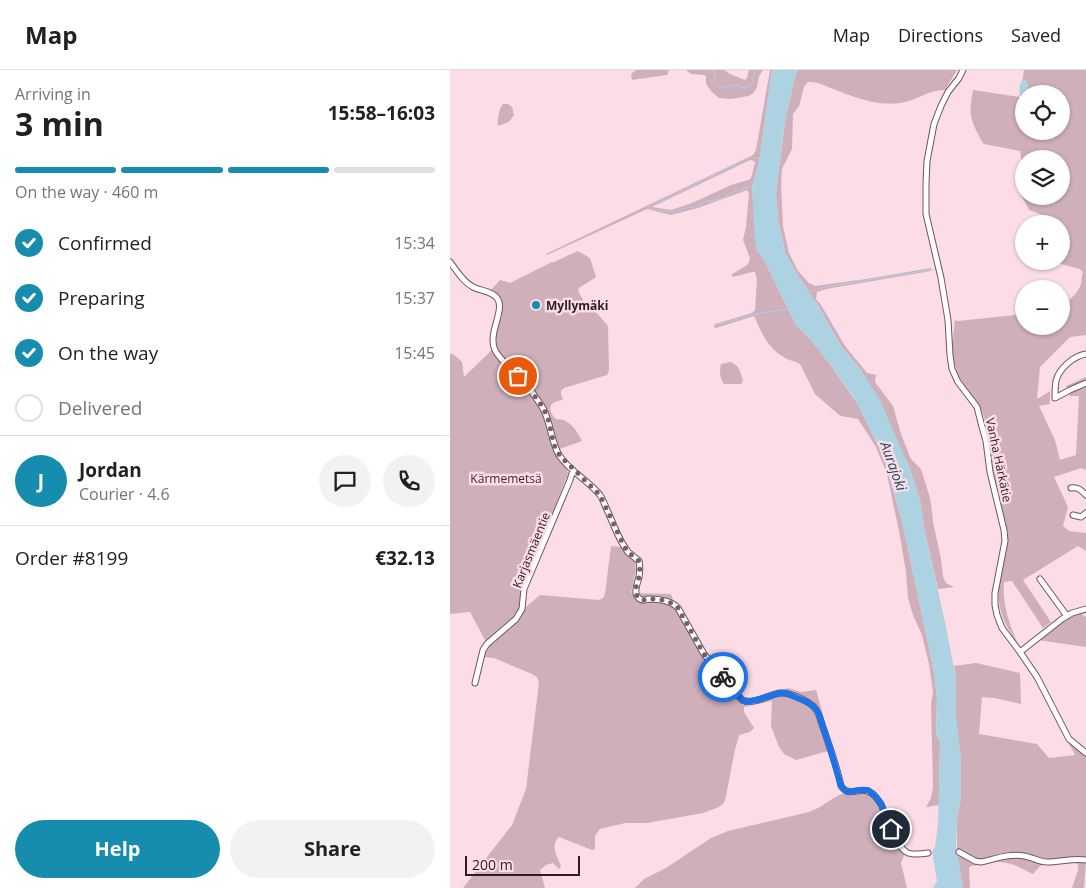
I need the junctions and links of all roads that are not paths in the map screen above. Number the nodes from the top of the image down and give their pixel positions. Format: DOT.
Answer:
graph roads {
  1 [pos="963,70"];
  2 [pos="450,262"];
  3 [pos="1086,354"];
  4 [pos="1086,383"];
  5 [pos="573,470"];
  6 [pos="1071,488"];
  7 [pos="1086,495"];
  8 [pos="1086,513"];
  9 [pos="1073,515"];
  10 [pos="1040,578"];
  11 [pos="1086,609"];
  12 [pos="1067,616"];
  13 [pos="1020,652"];
  14 [pos="475,683"];
  15 [pos="1086,753"];
  16 [pos="959,852"];
  17 [pos="928,853"];
  18 [pos="1086,860"];
  1 -- 13 [label="street, Vanha Härkätie"];
  2 -- 5 [label="street"];
  3 -- 4 [label="street"];
  5 -- 14 [label="street, Karjasmäentie"];
  5 -- 17 [label="street"];
  6 -- 7 [label="street"];
  8 -- 9 [label="street"];
  10 -- 12 [label="street"];
  11 -- 12 [label="street"];
  12 -- 13 [label="street"];
  13 -- 15 [label="street, Vanha Härkätie"];
  16 -- 18 [label="street"];
}
